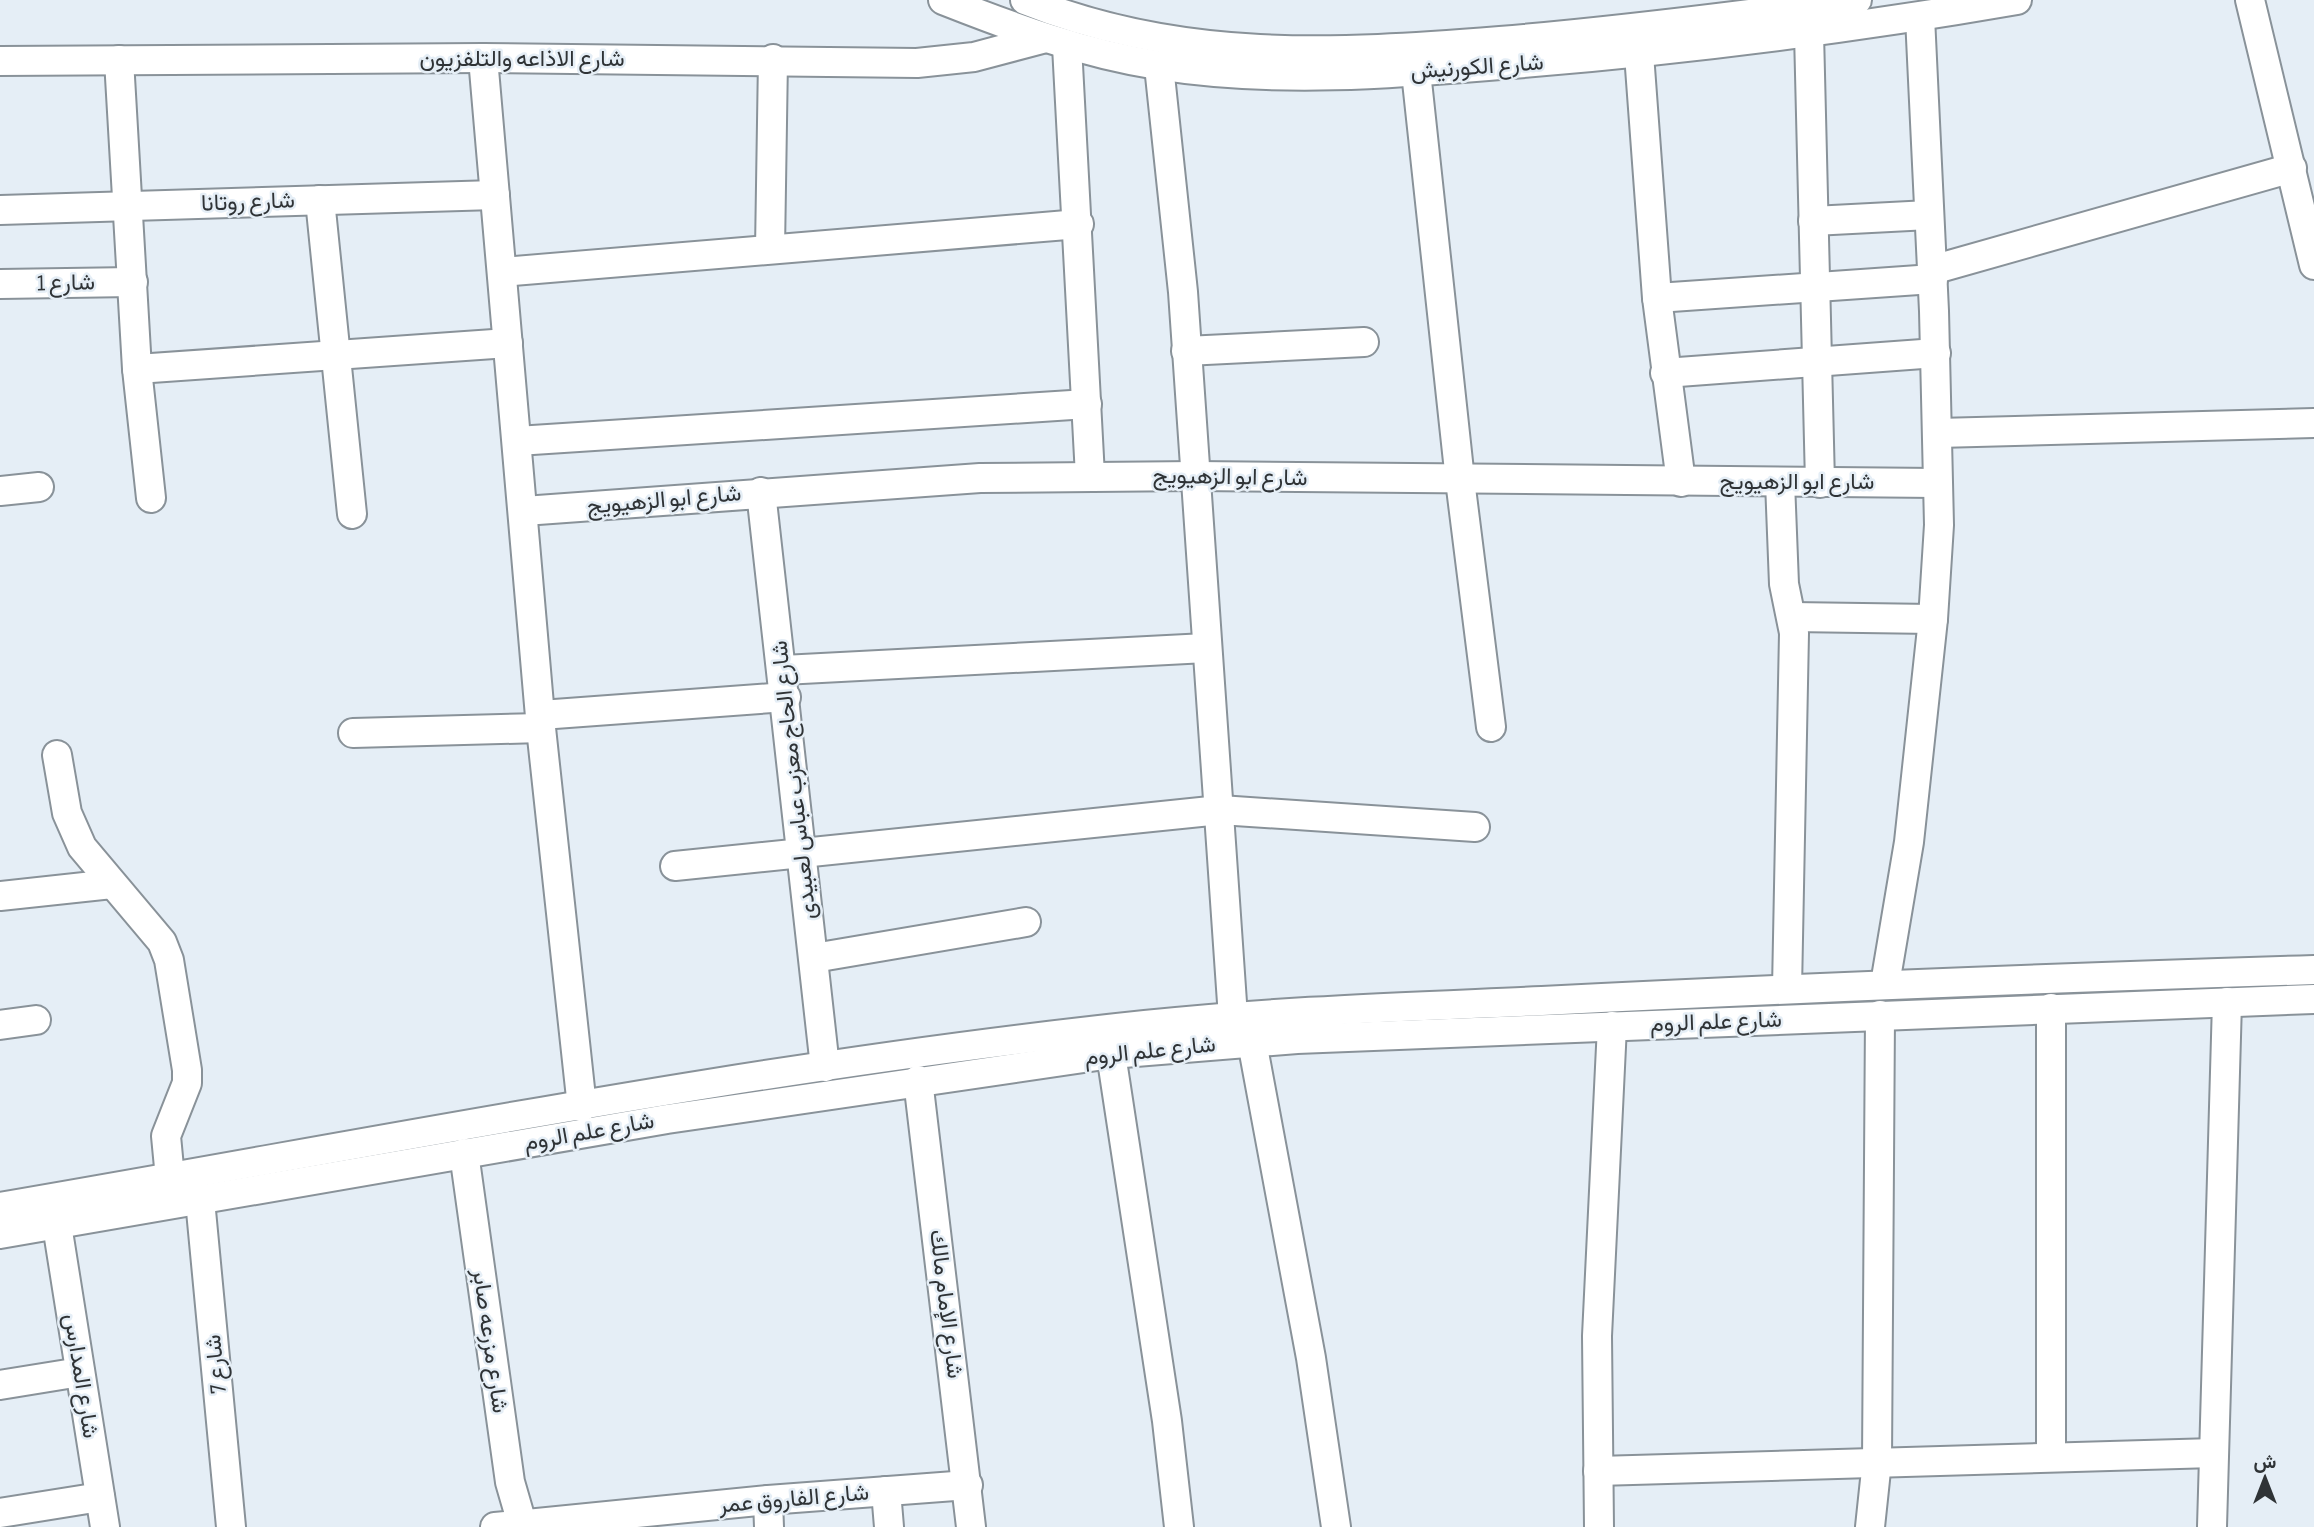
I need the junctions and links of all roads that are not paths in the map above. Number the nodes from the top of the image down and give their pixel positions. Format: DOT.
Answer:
graph roads {
  1 [pos="943,0"];
  2 [pos="1857,0"];
  3 [pos="2017,0"];
  4 [pos="2250,0"];
  5 [pos="1034,4"];
  6 [pos="1920,17"];
  7 [pos="1809,33"];
  8 [pos="1047,40"];
  9 [pos="1639,54"];
  10 [pos="483,58"];
  11 [pos="774,59"];
  12 [pos="119,60"];
  13 [pos="0,61"];
  14 [pos="1159,66"];
  15 [pos="1416,72"];
  16 [pos="2292,168"];
  17 [pos="495,195"];
  18 [pos="320,200"];
  19 [pos="128,205"];
  20 [pos="0,210"];
  21 [pos="1929,215"];
  22 [pos="1814,221"];
  23 [pos="1079,224"];
  24 [pos="770,249"];
  25 [pos="2314,265"];
  26 [pos="502,272"];
  27 [pos="1932,274"];
  28 [pos="133,282"];
  29 [pos="0,284"];
  30 [pos="1815,287"];
  31 [pos="1657,298"];
  32 [pos="1364,342"];
  33 [pos="508,343"];
  34 [pos="1186,351"];
  35 [pos="1936,353"];
  36 [pos="334,354"];
  37 [pos="1817,361"];
  38 [pos="137,369"];
  39 [pos="1665,373"];
  40 [pos="1087,404"];
  41 [pos="2314,423"];
  42 [pos="1938,433"];
  43 [pos="517,441"];
  44 [pos="1090,475"];
  45 [pos="1196,476"];
  46 [pos="1460,480"];
  47 [pos="1681,482"];
  48 [pos="1780,482"];
  49 [pos="1820,483"];
  50 [pos="1937,483"];
  51 [pos="39,487"];
  52 [pos="0,491"];
  53 [pos="761,492"];
  54 [pos="151,498"];
  55 [pos="524,511"];
  56 [pos="352,514"];
  57 [pos="1792,617"];
  58 [pos="1933,619"];
  59 [pos="1206,648"];
  60 [pos="784,684"];
  61 [pos="541,721"];
  62 [pos="1491,727"];
  63 [pos="353,733"];
  64 [pos="57,755"];
  65 [pos="1220,810"];
  66 [pos="1475,827"];
  67 [pos="803,854"];
  68 [pos="675,866"];
  69 [pos="112,884"];
  70 [pos="0,896"];
  71 [pos="1026,922"];
  72 [pos="814,958"];
  73 [pos="2314,970"];
  74 [pos="1885,984"];
  75 [pos="1787,989"];
  76 [pos="2314,999"];
  77 [pos="2227,1002"];
  78 [pos="2051,1008"];
  79 [pos="1880,1016"];
  80 [pos="1233,1017"];
  81 [pos="1454,1019"];
  82 [pos="36,1020"];
  83 [pos="0,1025"];
  84 [pos="1612,1026"];
  85 [pos="1252,1042"];
  86 [pos="1111,1054"];
  87 [pos="825,1068"];
  88 [pos="918,1080"];
  89 [pos="664,1106"];
  90 [pos="582,1107"];
  91 [pos="464,1153"];
  92 [pos="170,1178"];
  93 [pos="125,1199"];
  94 [pos="200,1200"];
  95 [pos="0,1207"];
  96 [pos="57,1225"];
  97 [pos="0,1234"];
  98 [pos="80,1373"];
  99 [pos="0,1385"];
  100 [pos="2214,1453"];
  101 [pos="2051,1457"];
  102 [pos="1877,1461"];
  103 [pos="1598,1471"];
  104 [pos="968,1485"];
  105 [pos="886,1491"];
  106 [pos="100,1497"];
  107 [pos="0,1513"];
  108 [pos="769,1514"];
  109 [pos="513,1526"];
  110 [pos="105,1527"];
  111 [pos="231,1527"];
  112 [pos="889,1527"];
  113 [pos="971,1527"];
  114 [pos="1179,1527"];
  115 [pos="1336,1527"];
  116 [pos="1599,1527"];
  117 [pos="1871,1527"];
  118 [pos="2213,1527"];
  1 -- 8 [label="street, شارع الكورنيش"];
  2 -- 5 [label="street, شارع الكورنيش"];
  3 -- 6 [label="street, شارع الكورنيش"];
  4 -- 16 [label="street"];
  5 -- 8 [label="street"];
  6 -- 7 [label="street, شارع الكورنيش"];
  6 -- 21 [label="street"];
  7 -- 9 [label="street, شارع الكورنيش"];
  7 -- 22 [label="street"];
  8 -- 11 [label="street, شارع الاذاعه والتلفزيون"];
  8 -- 14 [label="street, شارع الكورنيش"];
  8 -- 23 [label="street"];
  9 -- 15 [label="street, شارع الكورنيش"];
  9 -- 31 [label="street"];
  10 -- 11 [label="street, شارع الاذاعه والتلفزيون"];
  10 -- 12 [label="street, شارع الاذاعه والتلفزيون"];
  10 -- 17 [label="street"];
  11 -- 24 [label="street"];
  12 -- 13 [label="street, شارع الاذاعه والتلفزيون"];
  12 -- 19 [label="street"];
  14 -- 15 [label="street, شارع الكورنيش"];
  14 -- 34 [label="street"];
  15 -- 46 [label="street"];
  16 -- 25 [label="street"];
  16 -- 27 [label="street"];
  17 -- 18 [label="street, شارع روتانا"];
  17 -- 26 [label="street"];
  18 -- 19 [label="street, شارع روتانا"];
  18 -- 36 [label="street"];
  19 -- 20 [label="street, شارع روتانا"];
  19 -- 28 [label="street"];
  21 -- 22 [label="street"];
  21 -- 27 [label="street"];
  22 -- 30 [label="street"];
  23 -- 24 [label="street"];
  23 -- 40 [label="street"];
  24 -- 26 [label="street"];
  26 -- 33 [label="street"];
  27 -- 30 [label="street"];
  27 -- 35 [label="street"];
  28 -- 29 [label="street, شارع 1"];
  28 -- 38 [label="street"];
  30 -- 31 [label="street"];
  30 -- 37 [label="street"];
  31 -- 39 [label="street"];
  32 -- 34 [label="street"];
  33 -- 36 [label="street"];
  33 -- 43 [label="street"];
  34 -- 45 [label="street"];
  35 -- 37 [label="street"];
  35 -- 42 [label="street"];
  36 -- 38 [label="street"];
  36 -- 56 [label="street"];
  37 -- 39 [label="street"];
  37 -- 49 [label="street"];
  38 -- 54 [label="street"];
  39 -- 47 [label="street"];
  40 -- 43 [label="street"];
  40 -- 44 [label="street"];
  41 -- 42 [label="street"];
  42 -- 50 [label="street"];
  43 -- 55 [label="street"];
  44 -- 45 [label="street, شارع ابو الزهيويج"];
  44 -- 53 [label="street, شارع ابو الزهيويج"];
  45 -- 46 [label="street, شارع ابو الزهيويج"];
  45 -- 59 [label="street"];
  46 -- 47 [label="street, شارع ابو الزهيويج"];
  46 -- 62 [label="street"];
  47 -- 48 [label="street, شارع ابو الزهيويج"];
  48 -- 49 [label="street, شارع ابو الزهيويج"];
  48 -- 57 [label="street"];
  49 -- 50 [label="street, شارع ابو الزهيويج"];
  50 -- 58 [label="street"];
  51 -- 52 [label="street"];
  53 -- 55 [label="street, شارع ابو الزهيويج"];
  53 -- 60 [label="street, شارع الحاج معزب عباس لعبيدى"];
  55 -- 61 [label="street"];
  57 -- 58 [label="street"];
  57 -- 75 [label="street"];
  58 -- 74 [label="street"];
  59 -- 60 [label="street"];
  59 -- 65 [label="street"];
  60 -- 61 [label="street"];
  60 -- 67 [label="street, شارع الحاج معزب عباس لعبيدى"];
  61 -- 63 [label="street"];
  61 -- 90 [label="street"];
  64 -- 69 [label="street"];
  65 -- 66 [label="street"];
  65 -- 67 [label="street"];
  65 -- 80 [label="street"];
  67 -- 68 [label="street"];
  67 -- 72 [label="street, شارع الحاج معزب عباس لعبيدى"];
  69 -- 70 [label="street"];
  69 -- 92 [label="street"];
  71 -- 72 [label="street"];
  72 -- 87 [label="street, شارع الحاج معزب عباس لعبيدى"];
  73 -- 74 [label="street, شارع علم الروم"];
  74 -- 75 [label="street, شارع علم الروم"];
  75 -- 81 [label="street, شارع علم الروم"];
  76 -- 77 [label="street, شارع علم الروم"];
  77 -- 78 [label="street, شارع علم الروم"];
  77 -- 100 [label="street"];
  78 -- 79 [label="street, شارع علم الروم"];
  78 -- 101 [label="street"];
  79 -- 84 [label="street, شارع علم الروم"];
  79 -- 102 [label="street"];
  80 -- 81 [label="street, شارع علم الروم"];
  80 -- 87 [label="street, شارع علم الروم"];
  81 -- 84 [label="street, شارع علم الروم"];
  81 -- 85 [label="street, شارع علم الروم"];
  82 -- 83 [label="street"];
  84 -- 103 [label="street"];
  85 -- 86 [label="street, شارع علم الروم"];
  85 -- 115 [label="street"];
  86 -- 88 [label="street, شارع علم الروم"];
  86 -- 114 [label="street"];
  87 -- 89 [label="street, شارع علم الروم"];
  88 -- 89 [label="street, شارع علم الروم"];
  88 -- 104 [label="street, شارع الإمام مالك"];
  89 -- 90 [label="street, شارع علم الروم"];
  89 -- 91 [label="street, شارع علم الروم"];
  90 -- 92 [label="street, شارع علم الروم"];
  91 -- 94 [label="street, شارع علم الروم"];
  91 -- 109 [label="street, شارع مزرعه صابر"];
  92 -- 93 [label="street, شارع علم الروم"];
  93 -- 94 [label="street, شارع علم الروم"];
  93 -- 95 [label="street, شارع علم الروم"];
  93 -- 96 [label="street, شارع علم الروم"];
  94 -- 111 [label="street, شارع 7"];
  96 -- 97 [label="street, شارع علم الروم"];
  96 -- 98 [label="street, شارع المدارس"];
  98 -- 99 [label="street"];
  98 -- 106 [label="street, شارع المدارس"];
  100 -- 101 [label="street"];
  100 -- 118 [label="street"];
  101 -- 102 [label="street"];
  102 -- 103 [label="street"];
  102 -- 117 [label="street"];
  103 -- 116 [label="street"];
  104 -- 105 [label="street, شارع الفاروق عمر"];
  104 -- 113 [label="street, شارع الإمام مالك"];
  105 -- 108 [label="street, شارع الفاروق عمر"];
  105 -- 112 [label="street"];
  106 -- 107 [label="street"];
  106 -- 110 [label="street, شارع المدارس"];
  108 -- 109 [label="street, شارع الفاروق عمر"];
}
